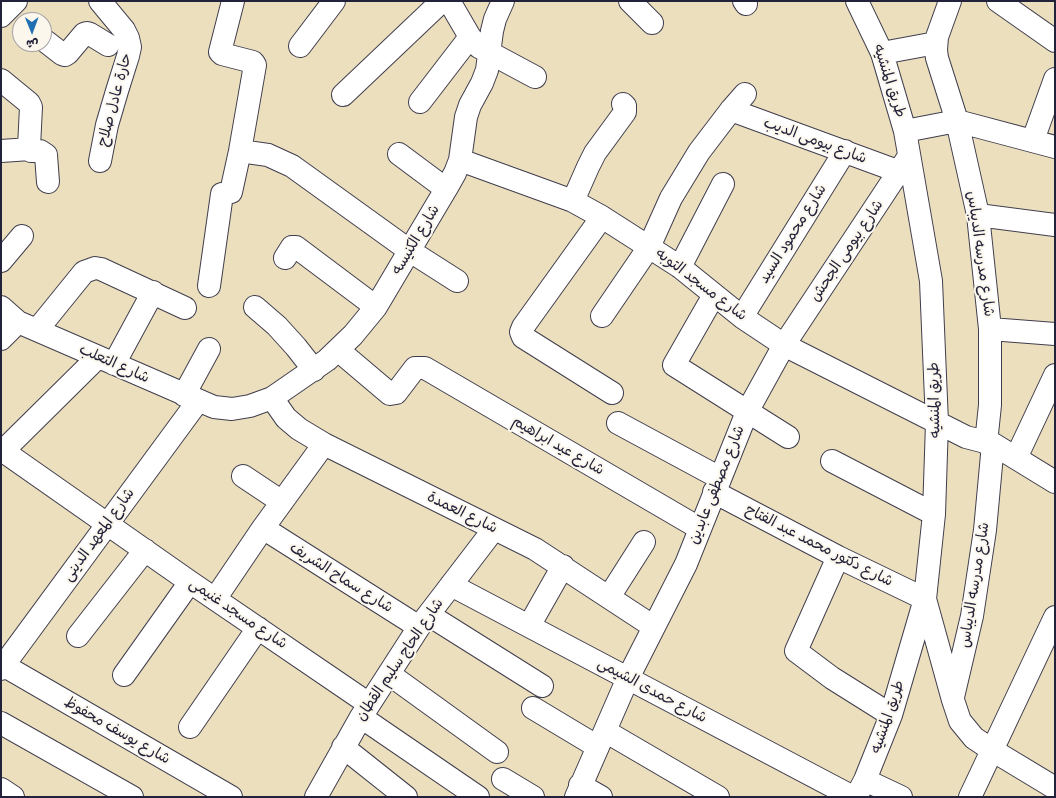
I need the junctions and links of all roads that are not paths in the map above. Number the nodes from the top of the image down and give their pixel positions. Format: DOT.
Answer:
graph roads {
  1 [pos="100,1"];
  2 [pos="233,1"];
  3 [pos="334,1"];
  4 [pos="442,1"];
  5 [pos="449,1"];
  6 [pos="503,1"];
  7 [pos="630,1"];
  8 [pos="857,1"];
  9 [pos="950,1"];
  10 [pos="998,1"];
  11 [pos="652,23"];
  12 [pos="470,36"];
  13 [pos="1055,41"];
  14 [pos="936,43"];
  15 [pos="108,45"];
  16 [pos="52,46"];
  17 [pos="300,46"];
  18 [pos="490,53"];
  19 [pos="882,53"];
  20 [pos="534,77"];
  21 [pos="1055,79"];
  22 [pos="1,80"];
  23 [pos="344,95"];
  24 [pos="420,102"];
  25 [pos="623,104"];
  26 [pos="957,121"];
  27 [pos="905,132"];
  28 [pos="1033,140"];
  29 [pos="1055,147"];
  30 [pos="30,149"];
  31 [pos="1,151"];
  32 [pos="240,151"];
  33 [pos="845,151"];
  34 [pos="399,154"];
  35 [pos="460,160"];
  36 [pos="100,161"];
  37 [pos="904,164"];
  38 [pos="48,182"];
  39 [pos="723,184"];
  40 [pos="446,189"];
  41 [pos="573,202"];
  42 [pos="978,215"];
  43 [pos="602,217"];
  44 [pos="1055,225"];
  45 [pos="22,236"];
  46 [pos="649,247"];
  47 [pos="410,251"];
  48 [pos="285,258"];
  49 [pos="1,261"];
  50 [pos="680,267"];
  51 [pos="457,281"];
  52 [pos="209,286"];
  53 [pos="152,292"];
  54 [pos="714,295"];
  55 [pos="1,307"];
  56 [pos="255,307"];
  57 [pos="376,307"];
  58 [pos="185,308"];
  59 [pos="602,316"];
  60 [pos="742,317"];
  61 [pos="28,326"];
  62 [pos="990,329"];
  63 [pos="1055,334"];
  64 [pos="1,340"];
  65 [pos="784,345"];
  66 [pos="209,349"];
  67 [pos="338,350"];
  68 [pos="106,360"];
  69 [pos="314,370"];
  70 [pos="1055,375"];
  71 [pos="612,393"];
  72 [pos="191,398"];
  73 [pos="272,398"];
  74 [pos="232,409"];
  75 [pos="747,412"];
  76 [pos="618,423"];
  77 [pos="937,423"];
  78 [pos="788,437"];
  79 [pos="990,443"];
  80 [pos="324,444"];
  81 [pos="2,452"];
  82 [pos="1016,458"];
  83 [pos="832,461"];
  84 [pos="243,476"];
  85 [pos="1055,482"];
  86 [pos="717,485"];
  87 [pos="282,502"];
  88 [pos="934,514"];
  89 [pos="107,524"];
  90 [pos="263,528"];
  91 [pos="494,528"];
  92 [pos="699,528"];
  93 [pos="644,542"];
  94 [pos="145,550"];
  95 [pos="838,558"];
  96 [pos="563,566"];
  97 [pos="190,582"];
  98 [pos="451,585"];
  99 [pos="609,597"];
  100 [pos="215,599"];
  101 [pos="925,599"];
  102 [pos="1055,616"];
  103 [pos="424,621"];
  104 [pos="529,626"];
  105 [pos="654,627"];
  106 [pos="258,628"];
  107 [pos="78,636"];
  108 [pos="3,664"];
  109 [pos="388,674"];
  110 [pos="124,675"];
  111 [pos="628,678"];
  112 [pos="542,686"];
  113 [pos="953,700"];
  114 [pos="533,708"];
  115 [pos="365,710"];
  116 [pos="891,715"];
  117 [pos="1,723"];
  118 [pos="190,727"];
  119 [pos="601,739"];
  120 [pos="343,747"];
  121 [pos="992,750"];
  122 [pos="497,752"];
  123 [pos="503,780"];
  124 [pos="1053,781"];
  125 [pos="1,790"];
  126 [pos="578,791"];
  127 [pos="858,791"];
  128 [pos="473,796"];
  129 [pos="13,797"];
  130 [pos="132,797"];
  131 [pos="231,797"];
  132 [pos="316,797"];
  133 [pos="406,797"];
  134 [pos="533,797"];
  135 [pos="601,797"];
  136 [pos="718,797"];
  137 [pos="901,797"];
  138 [pos="970,797"];
  1 -- 36 [label="street, حارة عادل صلاح"];
  2 -- 32 [label="street"];
  3 -- 17 [label="street"];
  4 -- 23 [label="street"];
  5 -- 12 [label="street"];
  6 -- 18 [label="street, شارع الكنيسه"];
  7 -- 11 [label="street"];
  8 -- 19 [label="street, طريق المنشيه"];
  9 -- 14 [label="street, شارع مدرسه الديباس"];
  10 -- 13 [label="street"];
  12 -- 18 [label="street"];
  12 -- 24 [label="street"];
  14 -- 19 [label="street"];
  14 -- 26 [label="street, شارع مدرسه الديباس"];
  15 -- 16 [label="street"];
  18 -- 20 [label="street"];
  18 -- 35 [label="street, شارع الكنيسه"];
  19 -- 27 [label="street, طريق المنشيه"];
  21 -- 28 [label="street"];
  22 -- 30 [label="street"];
  25 -- 41 [label="street"];
  26 -- 27 [label="street"];
  26 -- 28 [label="street"];
  26 -- 42 [label="street, شارع مدرسه الديباس"];
  27 -- 37 [label="street, طريق المنشيه"];
  28 -- 29 [label="street"];
  30 -- 31 [label="street"];
  30 -- 38 [label="street"];
  32 -- 47 [label="street"];
  32 -- 52 [label="street"];
  33 -- 37 [label="street, شارع بيومى الديب"];
  33 -- 46 [label="street, شارع بيومى الديب"];
  33 -- 60 [label="street, شارع محمود السيد"];
  34 -- 40 [label="street"];
  35 -- 40 [label="street, شارع الكنيسه"];
  35 -- 41 [label="street, شارع مسجد التوبه"];
  37 -- 65 [label="street, شارع بيومى الجحش"];
  37 -- 77 [label="street, طريق المنشيه"];
  39 -- 50 [label="street"];
  40 -- 47 [label="street, شارع الكنيسه"];
  41 -- 43 [label="street, شارع مسجد التوبه"];
  42 -- 44 [label="street"];
  42 -- 62 [label="street, شارع مدرسه الديباس"];
  43 -- 46 [label="street, شارع مسجد التوبه"];
  43 -- 71 [label="street"];
  45 -- 49 [label="street"];
  46 -- 50 [label="street, شارع مسجد التوبه"];
  46 -- 59 [label="street"];
  47 -- 51 [label="street"];
  47 -- 57 [label="street, شارع الكنيسه"];
  48 -- 57 [label="street"];
  50 -- 54 [label="street, شارع مسجد التوبه"];
  53 -- 58 [label="street"];
  53 -- 61 [label="street"];
  53 -- 68 [label="street"];
  54 -- 60 [label="street, شارع مسجد التوبه"];
  54 -- 75 [label="street"];
  55 -- 61 [label="street, شارع التعلب"];
  56 -- 69 [label="street"];
  57 -- 67 [label="street, شارع الكنيسه"];
  60 -- 65 [label="street, شارع مسجد التوبه"];
  61 -- 64 [label="street"];
  61 -- 68 [label="street, شارع التعلب"];
  62 -- 63 [label="street"];
  62 -- 79 [label="street, شارع مدرسه الديباس"];
  65 -- 75 [label="street, شارع مصطفى عابدين"];
  65 -- 77 [label="street, شارع مسجد التوبه"];
  66 -- 72 [label="street, شارع المعهد الدينى"];
  67 -- 69 [label="street, شارع الكنيسه"];
  67 -- 92 [label="street, شارع عيد ابراهيم"];
  68 -- 72 [label="street, شارع التعلب"];
  68 -- 81 [label="street"];
  69 -- 73 [label="street, شارع الكنيسه"];
  70 -- 82 [label="street"];
  72 -- 74 [label="street, شارع التعلب"];
  72 -- 89 [label="street, شارع المعهد الدينى"];
  73 -- 74 [label="street, شارع الكنيسه"];
  73 -- 80 [label="street, شارع العمدة"];
  75 -- 78 [label="street"];
  75 -- 86 [label="street, شارع مصطفى عابدين"];
  76 -- 86 [label="street, شارع دكتور محمد عبد الفتاح"];
  77 -- 79 [label="street, شارع مسجد التوبه"];
  77 -- 88 [label="street, طريق المنشيه"];
  79 -- 82 [label="street, شارع مسجد التوبه"];
  79 -- 113 [label="street, شارع مدرسه الديباس"];
  80 -- 87 [label="street"];
  80 -- 91 [label="street, شارع العمدة"];
  81 -- 89 [label="street, شارع مسجد غنيمى"];
  82 -- 85 [label="street, شارع مسجد التوبه"];
  83 -- 88 [label="street"];
  84 -- 87 [label="street"];
  86 -- 92 [label="street, شارع مصطفى عابدين"];
  86 -- 95 [label="street, شارع دكتور محمد عبد الفتاح"];
  87 -- 90 [label="street"];
  88 -- 101 [label="street, طريق المنشيه"];
  89 -- 94 [label="street, شارع مسجد غنيمى"];
  89 -- 108 [label="street, شارع المعهد الدينى"];
  90 -- 100 [label="street"];
  90 -- 103 [label="street, شارع سماح الشريف"];
  91 -- 96 [label="street, شارع العمدة"];
  91 -- 98 [label="street, شارع الحاج سليم القطان"];
  92 -- 105 [label="street, شارع مصطفى عابدين"];
  93 -- 99 [label="street"];
  94 -- 97 [label="street, شارع مسجد غنيمى"];
  94 -- 107 [label="street"];
  95 -- 101 [label="street, شارع دكتور محمد عبد الفتاح"];
  95 -- 116 [label="street"];
  96 -- 99 [label="street, شارع العمدة"];
  96 -- 104 [label="street"];
  97 -- 100 [label="street, شارع مسجد غنيمى"];
  97 -- 110 [label="street"];
  98 -- 103 [label="street, شارع الحاج سليم القطان"];
  98 -- 104 [label="street, شارع حمدى الشيمى"];
  99 -- 105 [label="street, شارع العمدة"];
  100 -- 106 [label="street, شارع مسجد غنيمى"];
  101 -- 113 [label="street"];
  101 -- 116 [label="street, طريق المنشيه"];
  102 -- 121 [label="street"];
  103 -- 109 [label="street, شارع الحاج سليم القطان"];
  103 -- 112 [label="street, شارع سماح الشريف"];
  104 -- 111 [label="street, شارع حمدى الشيمى"];
  105 -- 111 [label="street, شارع مصطفى عابدين"];
  106 -- 115 [label="street, شارع مسجد غنيمى"];
  106 -- 118 [label="street"];
  108 -- 131 [label="street, شارع يوسف محفوظ"];
  109 -- 115 [label="street, شارع الحاج سليم القطان"];
  109 -- 122 [label="street"];
  111 -- 119 [label="street, شارع مصطفى عابدين"];
  111 -- 127 [label="street, شارع حمدى الشيمى"];
  113 -- 121 [label="street"];
  114 -- 119 [label="street"];
  115 -- 120 [label="street, شارع الحاج سليم القطان"];
  115 -- 128 [label="street, شارع مسجد غنيمى"];
  116 -- 127 [label="street, طريق المنشيه"];
  117 -- 130 [label="street"];
  119 -- 126 [label="street, شارع مصطفى عابدين"];
  119 -- 136 [label="street"];
  120 -- 132 [label="street, شارع الحاج سليم القطان"];
  120 -- 133 [label="street"];
  121 -- 124 [label="street"];
  121 -- 138 [label="street"];
  123 -- 134 [label="street"];
  125 -- 129 [label="street"];
  126 -- 135 [label="street"];
  127 -- 137 [label="street, شارع حمدى الشيمى"];
}
